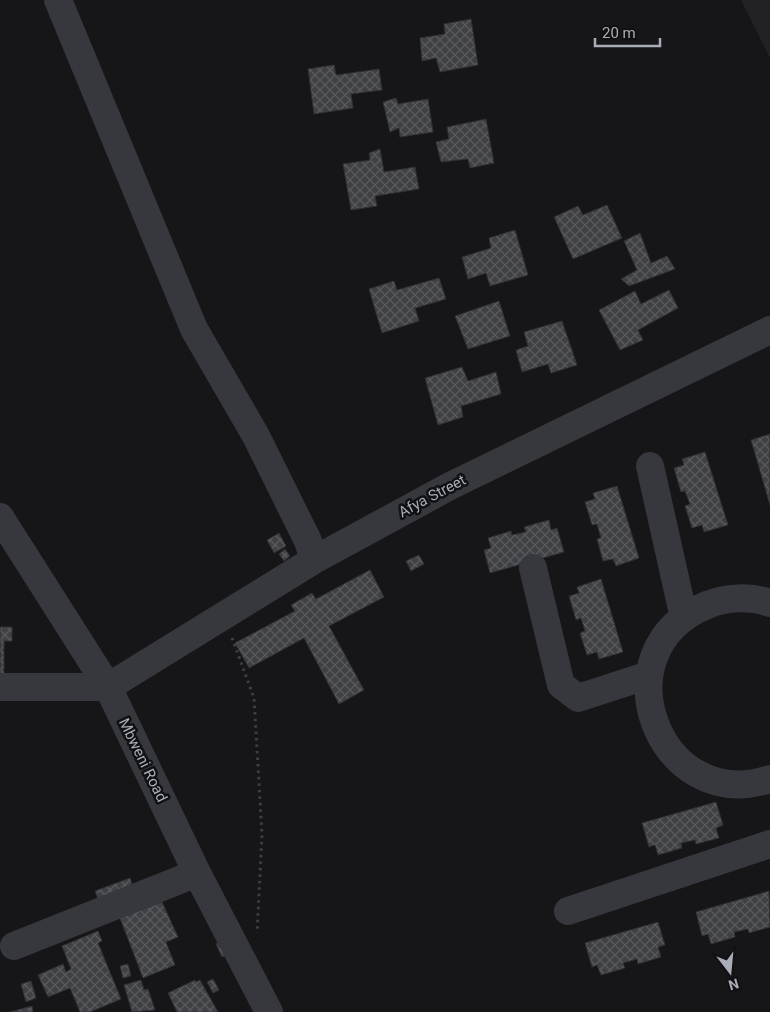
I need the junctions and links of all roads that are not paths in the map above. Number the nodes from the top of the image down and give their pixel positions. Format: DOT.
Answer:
graph roads {
  1 [pos="58,0"];
  2 [pos="770,331"];
  3 [pos="650,466"];
  4 [pos="0,518"];
  5 [pos="314,560"];
  6 [pos="533,568"];
  7 [pos="769,598"];
  8 [pos="684,618"];
  9 [pos="649,675"];
  10 [pos="0,687"];
  11 [pos="108,687"];
  12 [pos="770,779"];
  13 [pos="770,844"];
  14 [pos="197,873"];
  15 [pos="568,911"];
  16 [pos="14,946"];
  17 [pos="269,1012"];
  1 -- 5 [label="street"];
  2 -- 5 [label="street, Afya Street"];
  3 -- 8 [label="street"];
  4 -- 11 [label="street, Mbweni Road"];
  5 -- 11 [label="street, Afya Street"];
  6 -- 9 [label="street"];
  7 -- 8 [label="street"];
  8 -- 9 [label="street"];
  9 -- 12 [label="street"];
  10 -- 11 [label="street"];
  11 -- 14 [label="street, Mbweni Road"];
  13 -- 15 [label="street"];
  14 -- 16 [label="street"];
  14 -- 17 [label="street, Mbweni Road"];
}
